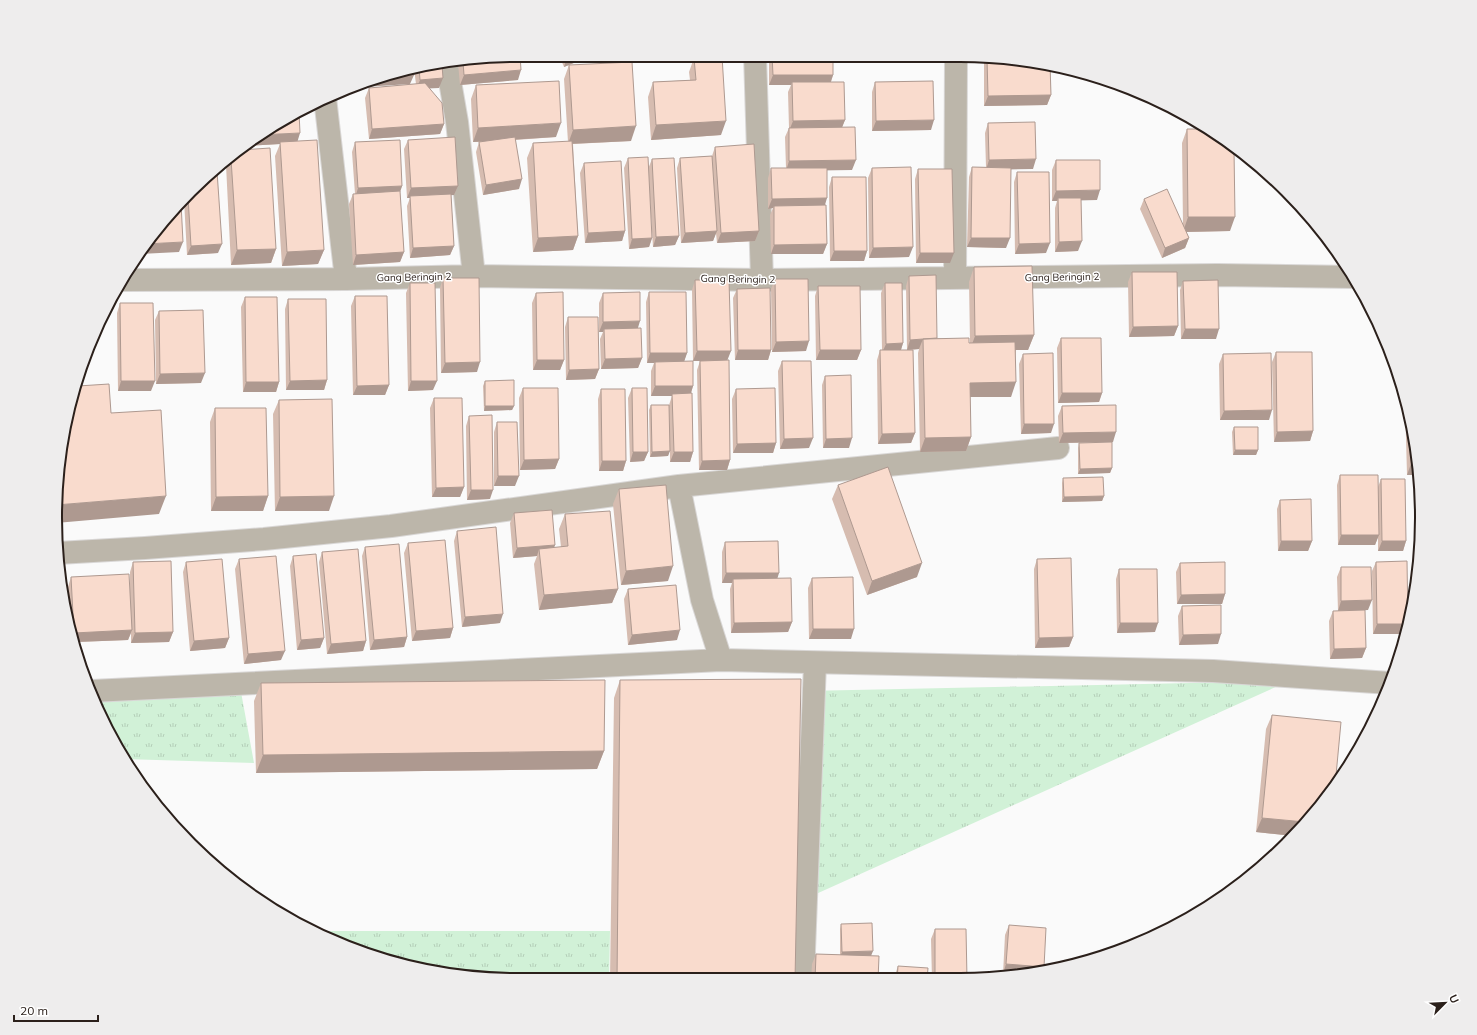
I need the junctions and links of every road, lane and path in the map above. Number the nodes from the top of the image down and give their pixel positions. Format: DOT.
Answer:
graph roads {
  1 [pos="755,62"];
  2 [pos="956,62"];
  3 [pos="448,68"];
  4 [pos="326,105"];
  5 [pos="474,276"];
  6 [pos="1346,277"];
  7 [pos="955,278"];
  8 [pos="346,279"];
  9 [pos="129,280"];
  10 [pos="762,280"];
  11 [pos="1058,448"];
  12 [pos="679,486"];
  13 [pos="64,553"];
  14 [pos="721,660"];
  15 [pos="815,663"];
  16 [pos="1384,683"];
  17 [pos="97,691"];
  18 [pos="805,973"];
  1 -- 10 [label="street"];
  2 -- 7 [label="street"];
  3 -- 5 [label="street"];
  4 -- 8 [label="street"];
  5 -- 8 [label="street, Gang Beringin 2"];
  5 -- 10 [label="street, Gang Beringin 2"];
  6 -- 7 [label="street, Gang Beringin 2"];
  7 -- 10 [label="street, Gang Beringin 2"];
  8 -- 9 [label="street, Gang Beringin 2"];
  11 -- 12 [label="street"];
  12 -- 13 [label="street"];
  12 -- 14 [label="street"];
  14 -- 15 [label="street"];
  14 -- 17 [label="street"];
  15 -- 16 [label="street"];
  15 -- 18 [label="street"];
}
